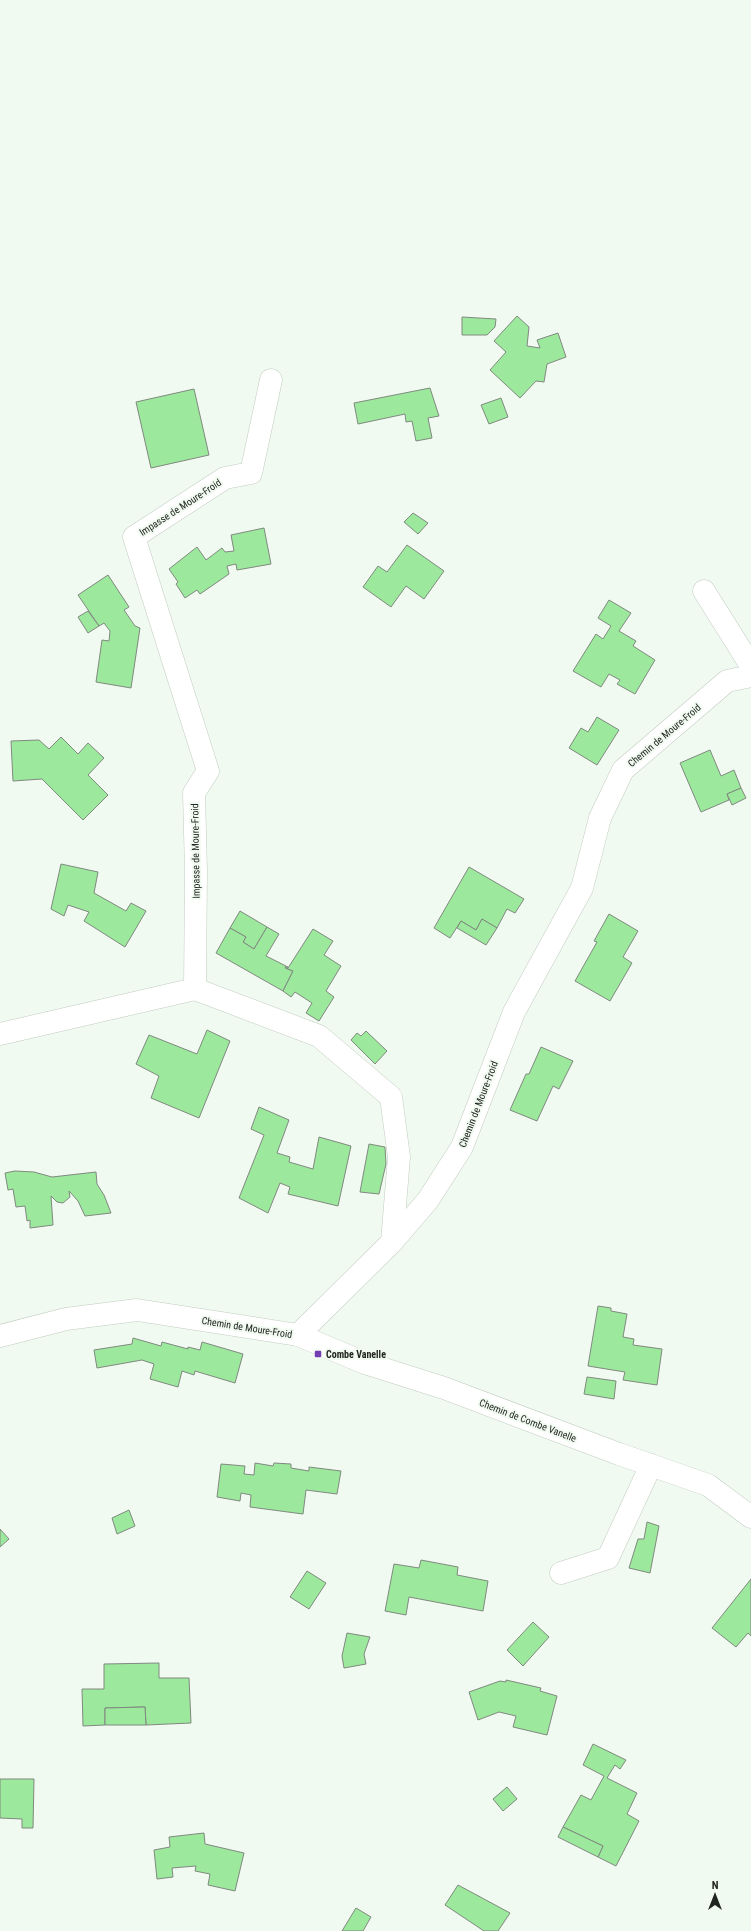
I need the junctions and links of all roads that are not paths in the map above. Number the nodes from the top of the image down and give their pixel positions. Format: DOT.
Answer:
graph roads {
  1 [pos="271,380"];
  2 [pos="704,591"];
  3 [pos="751,666"];
  4 [pos="751,676"];
  5 [pos="195,990"];
  6 [pos="0,1034"];
  7 [pos="392,1242"];
  8 [pos="298,1335"];
  9 [pos="0,1336"];
  10 [pos="651,1465"];
  11 [pos="751,1517"];
  12 [pos="561,1573"];
  1 -- 5 [label="street, Impasse de Moure-Froid"];
  2 -- 3 [label="street"];
  4 -- 7 [label="street, Chemin de Moure-Froid"];
  5 -- 6 [label="street"];
  5 -- 7 [label="street"];
  7 -- 8 [label="street, Chemin de Moure-Froid"];
  8 -- 9 [label="street, Chemin de Moure-Froid"];
  8 -- 10 [label="street, Chemin de Combe Vanelle"];
  10 -- 11 [label="street, Chemin de Combe Vanelle"];
  10 -- 12 [label="street"];
}
